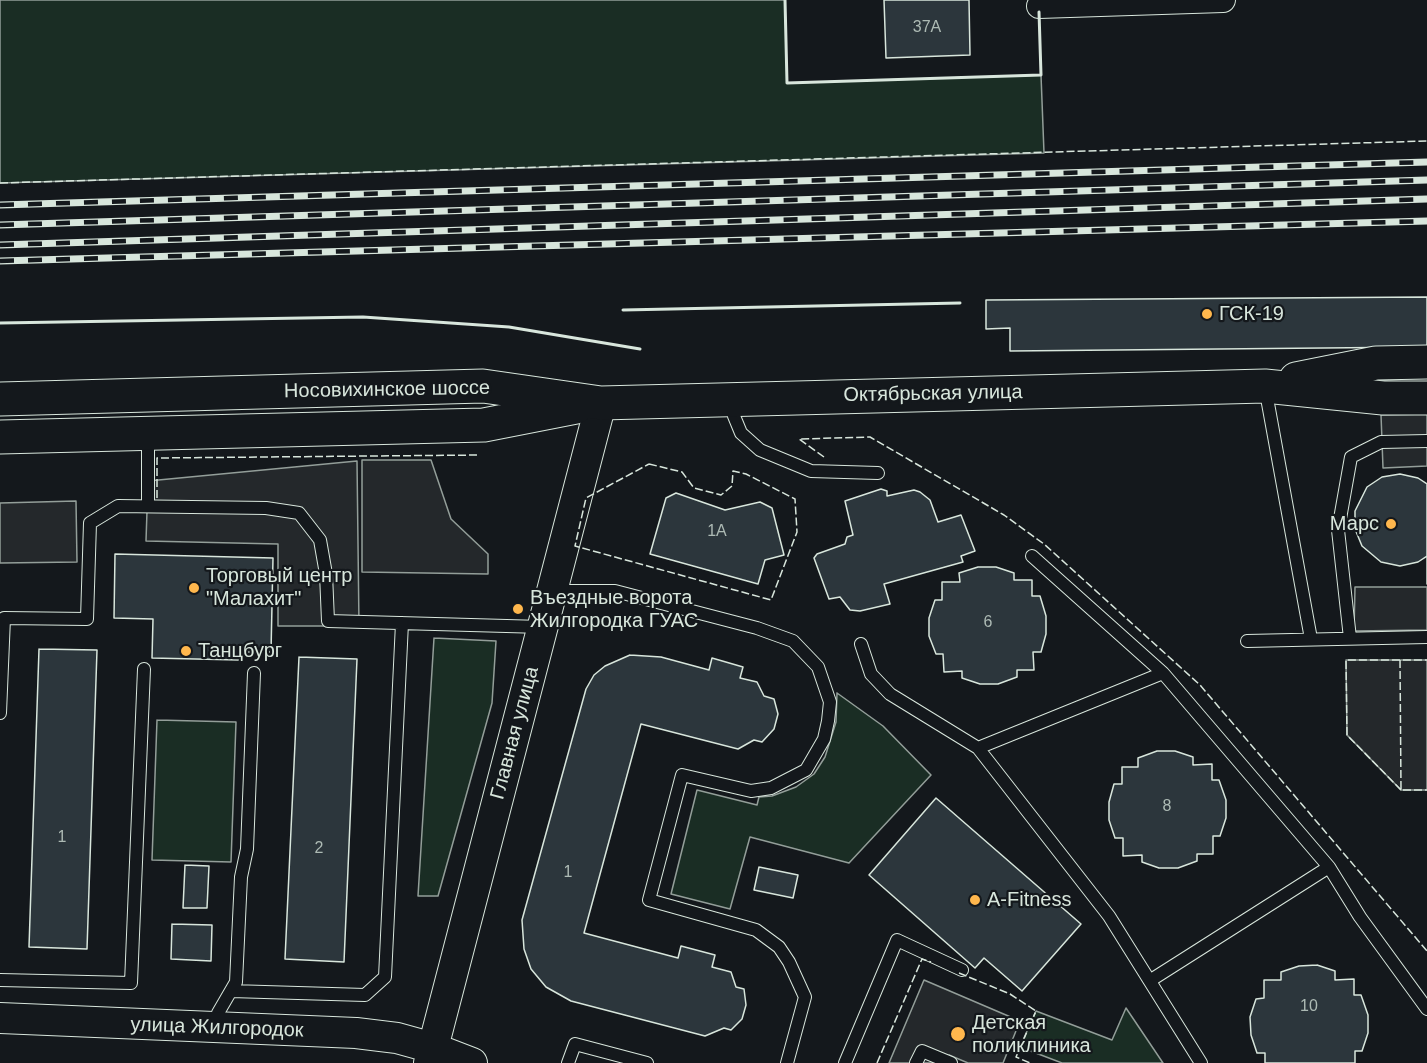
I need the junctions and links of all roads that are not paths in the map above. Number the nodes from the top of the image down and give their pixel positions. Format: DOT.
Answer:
graph roads {
  1 [pos="1222,0"];
  2 [pos="1039,6"];
  3 [pos="1427,362"];
  4 [pos="1265,386"];
  5 [pos="1427,398"];
  6 [pos="0,399"];
  7 [pos="733,400"];
  8 [pos="601,403"];
  9 [pos="148,433"];
  10 [pos="0,437"];
  11 [pos="1427,441"];
  12 [pos="878,473"];
  13 [pos="148,505"];
  14 [pos="1032,556"];
  15 [pos="552,591"];
  16 [pos="402,623"];
  17 [pos="543,627"];
  18 [pos="1427,637"];
  19 [pos="1350,638"];
  20 [pos="1311,639"];
  21 [pos="1246,641"];
  22 [pos="861,644"];
  23 [pos="144,669"];
  24 [pos="254,673"];
  25 [pos="1163,673"];
  26 [pos="0,713"];
  27 [pos="978,748"];
  28 [pos="1329,867"];
  29 [pos="962,970"];
  30 [pos="0,980"];
  31 [pos="1151,980"];
  32 [pos="231,991"];
  33 [pos="1427,1009"];
  34 [pos="0,1018"];
  35 [pos="218,1028"];
  36 [pos="431,1055"];
  37 [pos="472,1063"];
  38 [pos="568,1063"];
  39 [pos="647,1063"];
  40 [pos="787,1063"];
  41 [pos="845,1063"];
  42 [pos="916,1063"];
  43 [pos="951,1063"];
  44 [pos="1201,1063"];
  1 -- 2 [label="street"];
  3 -- 4 [label="main road, Октябрьская улица"];
  4 -- 5 [label="main road, Октябрьская улица"];
  4 -- 7 [label="main road, Октябрьская улица"];
  4 -- 20 [label="lane"];
  6 -- 8 [label="main road, Носовихинское шоссе"];
  7 -- 8 [label="main road, Октябрьская улица"];
  7 -- 12 [label="lane"];
  8 -- 9 [label="main road, Носовихинское шоссе"];
  8 -- 15 [label="street, Главная улица"];
  9 -- 10 [label="main road, Носовихинское шоссе"];
  9 -- 13 [label="lane"];
  11 -- 19 [label="lane"];
  13 -- 16 [label="lane"];
  13 -- 26 [label="lane"];
  14 -- 25 [label="lane"];
  15 -- 17 [label="street, Главная улица"];
  15 -- 40 [label="lane"];
  16 -- 17 [label="lane"];
  16 -- 32 [label="lane"];
  17 -- 36 [label="street, Главная улица"];
  18 -- 19 [label="lane"];
  19 -- 20 [label="lane"];
  20 -- 21 [label="lane"];
  22 -- 27 [label="lane"];
  23 -- 30 [label="lane"];
  24 -- 32 [label="lane"];
  25 -- 27 [label="lane"];
  25 -- 28 [label="lane"];
  27 -- 31 [label="lane"];
  28 -- 31 [label="lane"];
  28 -- 33 [label="lane"];
  29 -- 41 [label="lane"];
  31 -- 44 [label="lane"];
  32 -- 35 [label="lane"];
  34 -- 35 [label="street, улица Жилгородок"];
  35 -- 36 [label="street, улица Жилгородок"];
  36 -- 37 [label="street, улица Жилгородок"];
  38 -- 39 [label="lane"];
  42 -- 43 [label="lane"];
}
